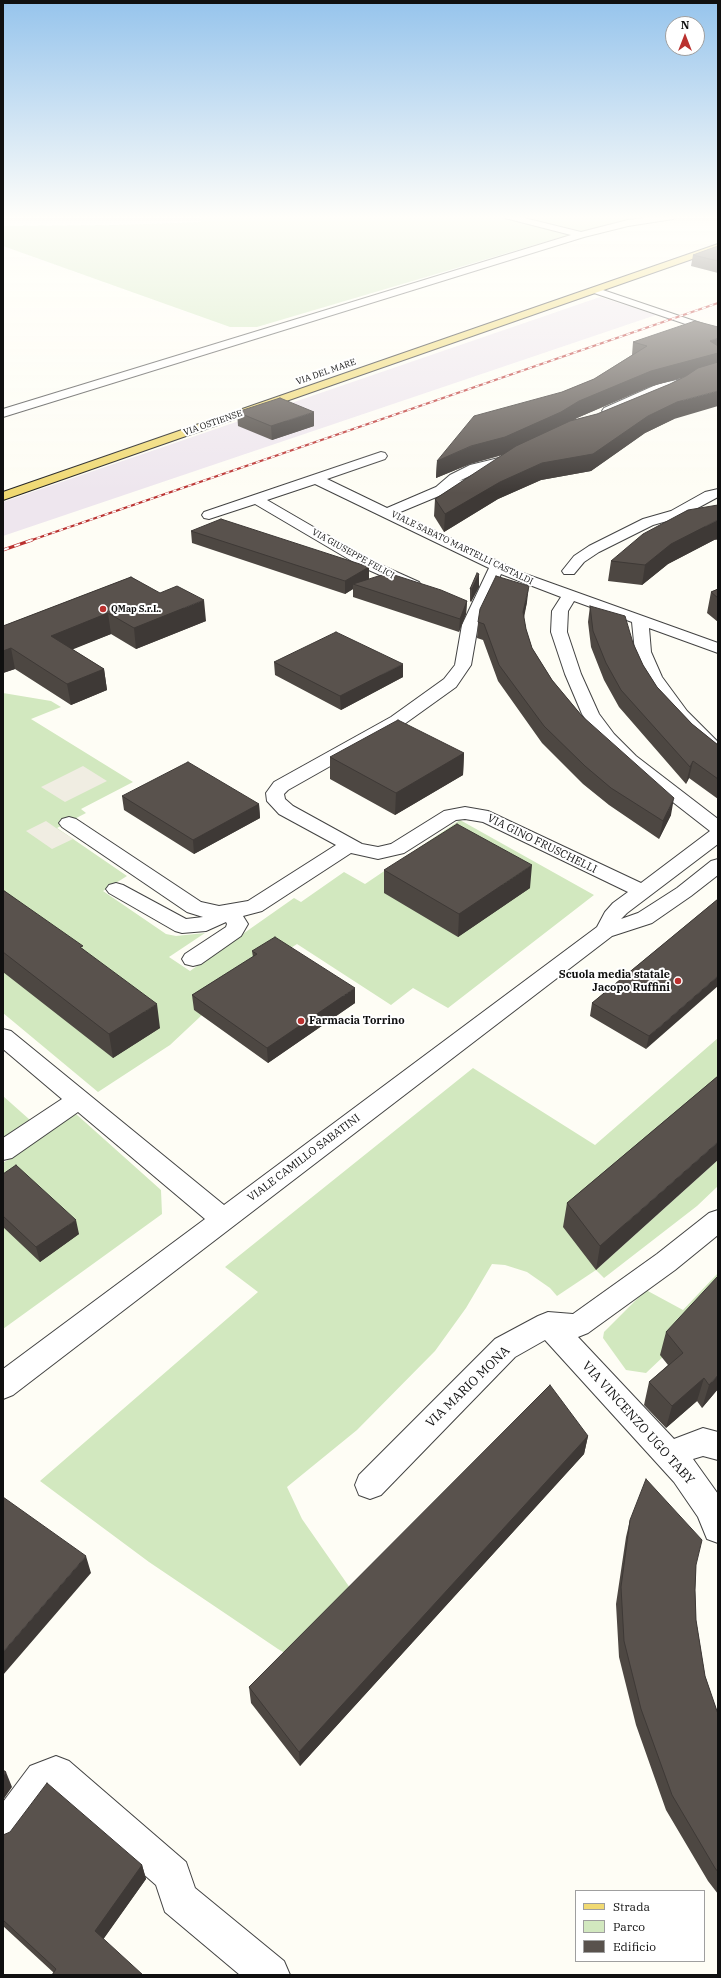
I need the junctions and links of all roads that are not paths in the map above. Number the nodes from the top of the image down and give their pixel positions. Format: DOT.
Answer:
graph roads {
  1 [pos="343,308"];
  2 [pos="514,308"];
  3 [pos="547,308"];
  4 [pos="649,308"];
  5 [pos="718,332"];
  6 [pos="696,378"];
  7 [pos="268,392"];
  8 [pos="3,413"];
  9 [pos="599,419"];
  10 [pos="521,453"];
  11 [pos="381,456"];
  12 [pos="316,479"];
  13 [pos="715,492"];
  14 [pos="3,496"];
  15 [pos="256,499"];
  16 [pos="388,513"];
  17 [pos="676,514"];
  18 [pos="209,515"];
  19 [pos="497,567"];
  20 [pos="569,571"];
  21 [pos="542,586"];
  22 [pos="429,592"];
  23 [pos="570,596"];
  24 [pos="640,621"];
  25 [pos="717,646"];
  26 [pos="718,752"];
  27 [pos="69,823"];
  28 [pos="718,828"];
  29 [pos="718,835"];
  30 [pos="350,845"];
  31 [pos="718,865"];
  32 [pos="116,889"];
  33 [pos="643,892"];
  34 [pos="229,912"];
  35 [pos="606,931"];
  36 [pos="193,960"];
  37 [pos="3,1037"];
  38 [pos="78,1100"];
  39 [pos="3,1151"];
  40 [pos="223,1219"];
  41 [pos="718,1220"];
  42 [pos="548,1324"];
  43 [pos="3,1386"];
  44 [pos="718,1446"];
  45 [pos="669,1454"];
  46 [pos="370,1486"];
  47 [pos="718,1528"];
  48 [pos="3,1832"];
  49 [pos="270,1975"];
  1 -- 8 [label="street"];
  2 -- 7 [label="main road, VIA DEL MARE"];
  3 -- 14 [label="main road, VIA OSTIENSE"];
  4 -- 5 [label="street"];
  6 -- 9 [label="street"];
  10 -- 16 [label="street"];
  11 -- 12 [label="street"];
  12 -- 15 [label="street"];
  12 -- 16 [label="street, VIALE SABATO MARTELLI CASTALDI"];
  13 -- 17 [label="street"];
  15 -- 18 [label="street"];
  15 -- 22 [label="street, VIA GIUSEPPE FELICI"];
  16 -- 19 [label="street, VIALE SABATO MARTELLI CASTALDI"];
  17 -- 20 [label="street"];
  17 -- 20 [label="street"];
  19 -- 21 [label="street, VIALE SABATO MARTELLI CASTALDI"];
  19 -- 30 [label="street, VIA GINO FRUSCHELLI"];
  20 -- 21 [label="street"];
  21 -- 23 [label="street, VIALE SABATO MARTELLI CASTALDI"];
  23 -- 24 [label="street, VIALE SABATO MARTELLI CASTALDI"];
  23 -- 28 [label="street"];
  24 -- 25 [label="street, VIALE SABATO MARTELLI CASTALDI"];
  24 -- 26 [label="street"];
  27 -- 34 [label="street"];
  29 -- 33 [label="street, VIALE CAMILLO SABATINI"];
  30 -- 33 [label="street, VIA GINO FRUSCHELLI"];
  30 -- 34 [label="street"];
  31 -- 35 [label="street, VIALE CAMILLO SABATINI"];
  32 -- 34 [label="street"];
  33 -- 35 [label="street, VIALE CAMILLO SABATINI"];
  34 -- 36 [label="street"];
  35 -- 40 [label="street, VIALE CAMILLO SABATINI"];
  37 -- 38 [label="street"];
  38 -- 39 [label="street"];
  38 -- 40 [label="street"];
  40 -- 43 [label="street, VIALE CAMILLO SABATINI"];
  41 -- 42 [label="street"];
  42 -- 45 [label="street, VIA VINCENZO UGO TABY"];
  42 -- 46 [label="street, VIA MARIO MONA"];
  44 -- 45 [label="street"];
  45 -- 47 [label="street, VIA VINCENZO UGO TABY"];
  48 -- 49 [label="street"];
}
